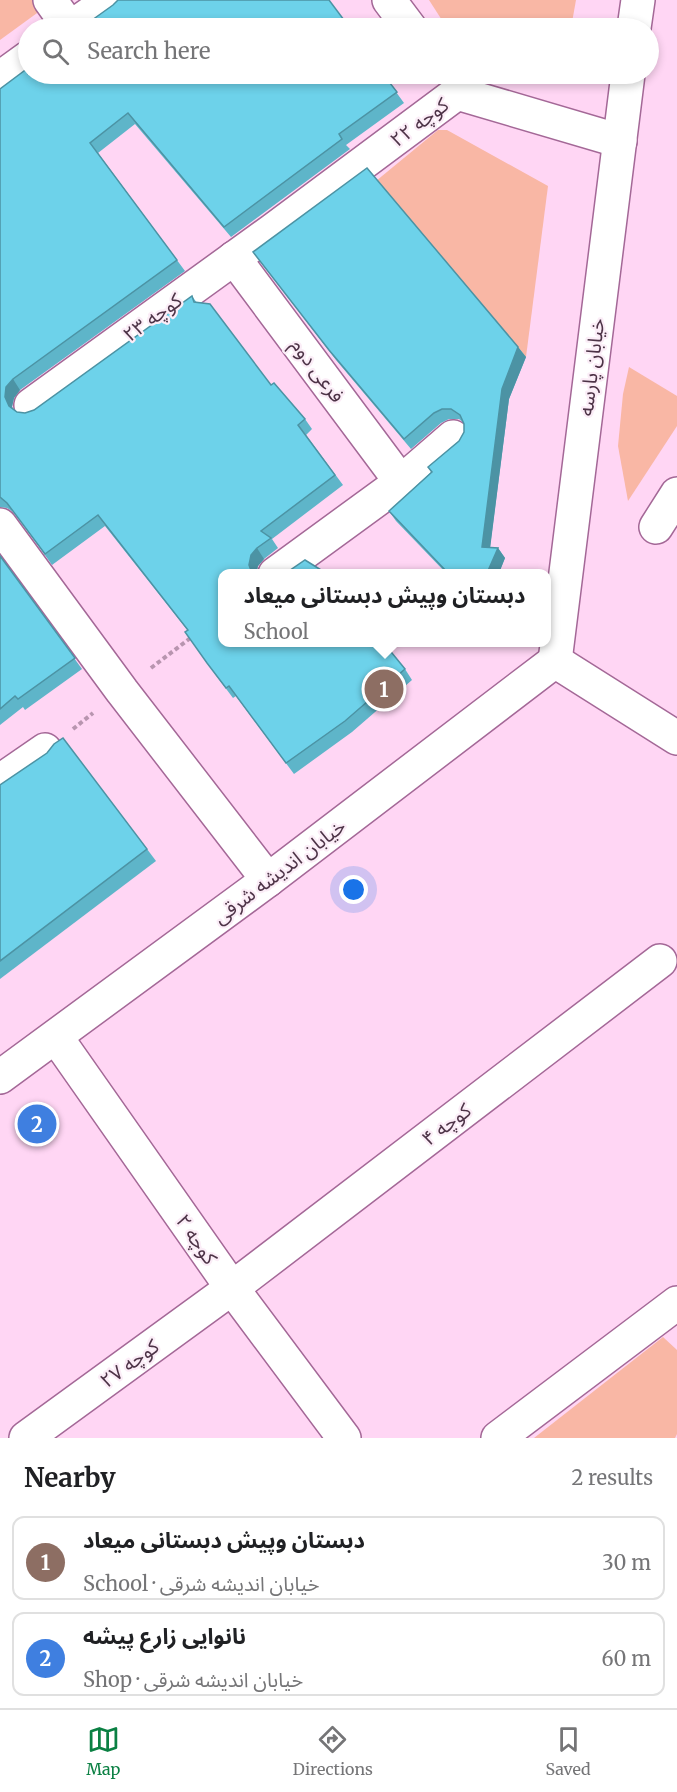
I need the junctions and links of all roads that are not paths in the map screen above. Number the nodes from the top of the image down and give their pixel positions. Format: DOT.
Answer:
graph roads {
  1 [pos="50,0"];
  2 [pos="110,0"];
  3 [pos="389,0"];
  4 [pos="638,0"];
  5 [pos="63,18"];
  6 [pos="84,18"];
  7 [pos="402,18"];
  8 [pos="635,18"];
  9 [pos="18,65"];
  10 [pos="0,78"];
  11 [pos="449,84"];
  12 [pos="453,84"];
  13 [pos="627,84"];
  14 [pos="620,141"];
  15 [pos="273,230"];
  16 [pos="234,258"];
  17 [pos="31,405"];
  18 [pos="453,437"];
  19 [pos="402,482"];
  20 [pos="677,494"];
  21 [pos="0,525"];
  22 [pos="656,526"];
  23 [pos="281,569"];
  24 [pos="555,661"];
  25 [pos="677,738"];
  26 [pos="45,750"];
  27 [pos="0,781"];
  28 [pos="268,880"];
  29 [pos="660,961"];
  30 [pos="56,1037"];
  31 [pos="0,1077"];
  32 [pos="231,1288"];
  33 [pos="677,1303"];
  34 [pos="26,1438"];
  35 [pos="344,1438"];
  36 [pos="498,1438"];
  1 -- 5 [label="street"];
  2 -- 6 [label="street"];
  3 -- 7 [label="street"];
  4 -- 8 [label="street"];
  9 -- 10 [label="street"];
  11 -- 15 [label="street, کوچه ۲۲"];
  12 -- 14 [label="street, کوچه ۲۲"];
  13 -- 14 [label="street, خیابان پارسه"];
  14 -- 24 [label="street, خیابان پارسه"];
  15 -- 16 [label="street, کوچه ۲۳"];
  16 -- 17 [label="street, کوچه ۲۳"];
  16 -- 19 [label="street, فرعی دوم"];
  18 -- 19 [label="street"];
  19 -- 23 [label="street"];
  20 -- 22 [label="street"];
  21 -- 28 [label="street"];
  24 -- 25 [label="street"];
  24 -- 28 [label="street, خیابان اندیشه شرقی"];
  26 -- 27 [label="street"];
  28 -- 30 [label="street, خیابان اندیشه شرقی"];
  29 -- 32 [label="street, کوچه ۴"];
  30 -- 31 [label="street, خیابان اندیشه شرقی"];
  30 -- 32 [label="street, کوچه ۲"];
  32 -- 34 [label="street, کوچه ۲۷"];
  32 -- 35 [label="street, کوچه ۲"];
  33 -- 36 [label="street"];
}
